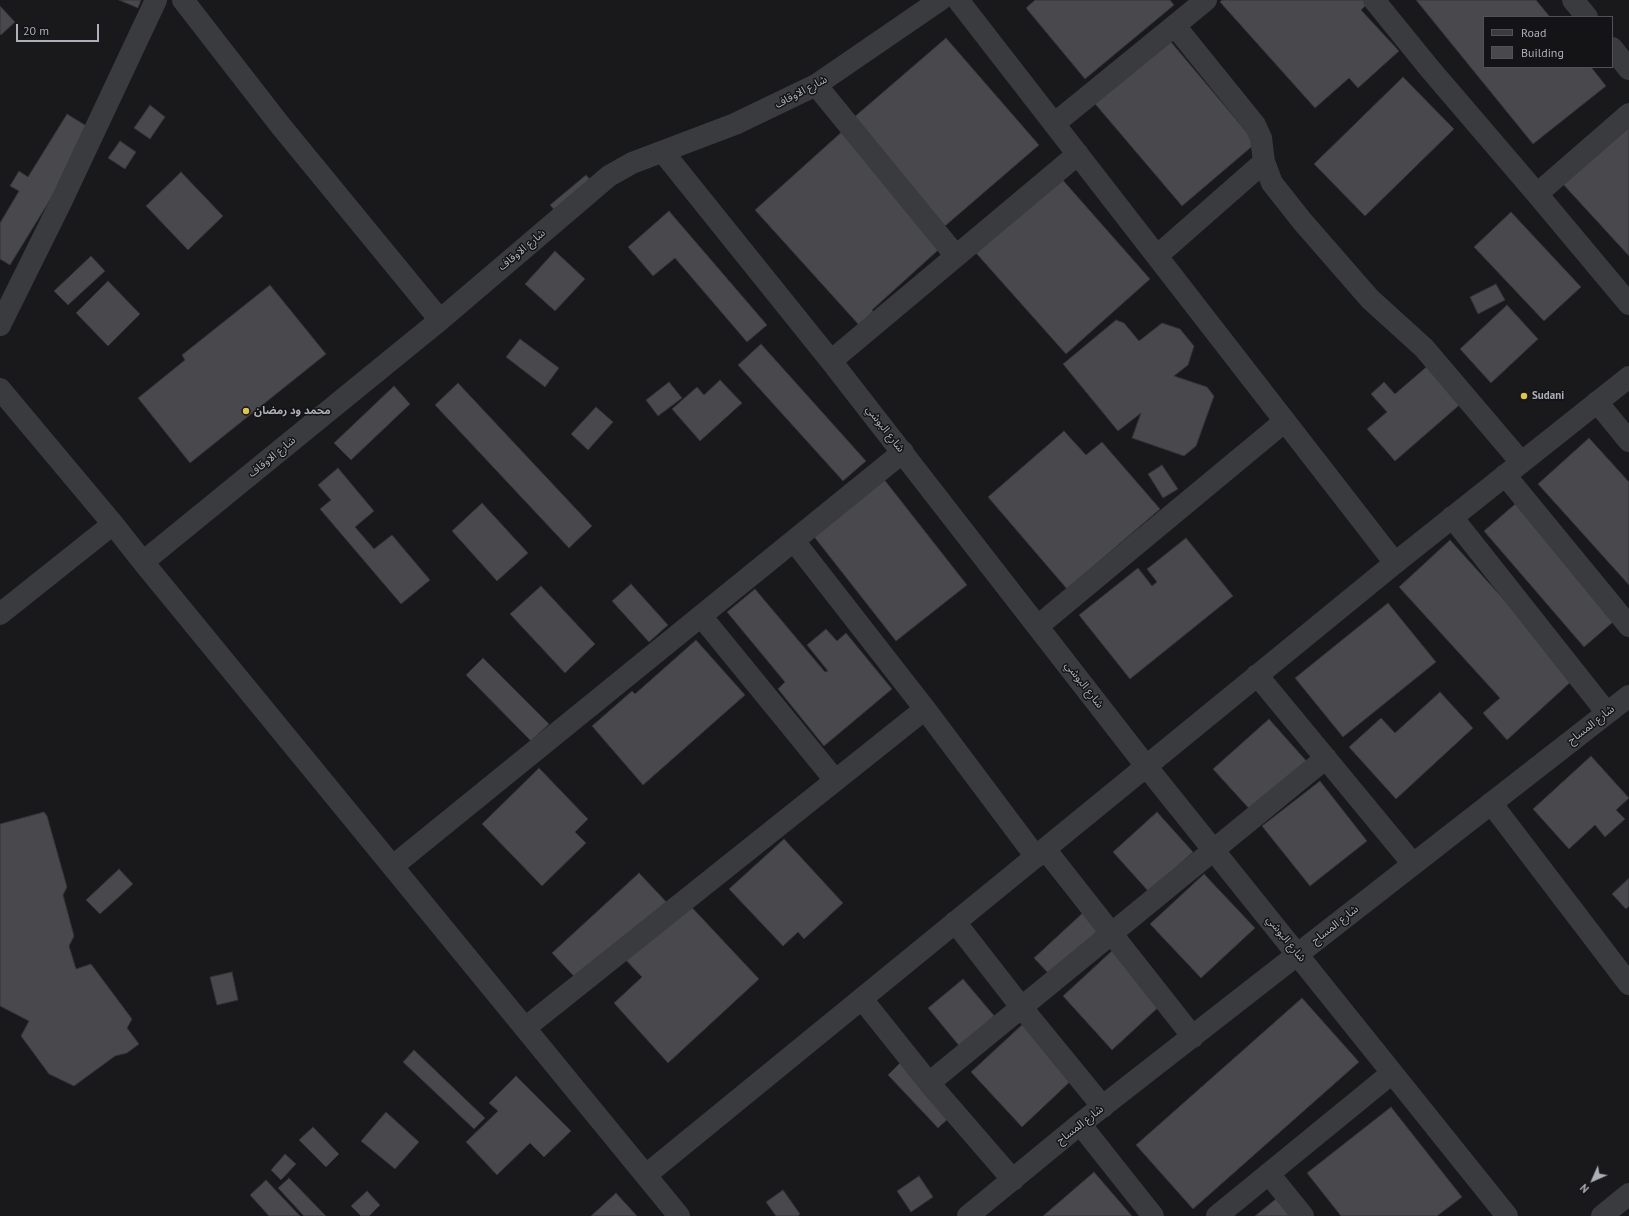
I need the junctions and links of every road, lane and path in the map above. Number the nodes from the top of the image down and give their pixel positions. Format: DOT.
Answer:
graph roads {
  1 [pos="156,0"];
  2 [pos="183,0"];
  3 [pos="940,0"];
  4 [pos="958,0"];
  5 [pos="1206,0"];
  6 [pos="1374,0"];
  7 [pos="1573,0"];
  8 [pos="1586,16"];
  9 [pos="1174,26"];
  10 [pos="1613,49"];
  11 [pos="1629,69"];
  12 [pos="816,85"];
  13 [pos="1629,114"];
  14 [pos="1054,124"];
  15 [pos="663,152"];
  16 [pos="1078,154"];
  17 [pos="1264,162"];
  18 [pos="1537,194"];
  19 [pos="956,256"];
  20 [pos="1157,256"];
  21 [pos="1629,304"];
  22 [pos="440,320"];
  23 [pos="0,325"];
  24 [pos="831,361"];
  25 [pos="1629,377"];
  26 [pos="0,389"];
  27 [pos="1597,402"];
  28 [pos="1285,422"];
  29 [pos="1629,441"];
  30 [pos="903,452"];
  31 [pos="1513,468"];
  32 [pos="1452,517"];
  33 [pos="113,524"];
  34 [pos="794,541"];
  35 [pos="143,562"];
  36 [pos="1395,563"];
  37 [pos="0,614"];
  38 [pos="701,616"];
  39 [pos="1038,626"];
  40 [pos="1629,626"];
  41 [pos="1257,675"];
  42 [pos="1629,696"];
  43 [pos="925,709"];
  44 [pos="1607,713"];
  45 [pos="1326,758"];
  46 [pos="1146,766"];
  47 [pos="835,780"];
  48 [pos="1491,804"];
  49 [pos="1214,849"];
  50 [pos="1041,853"];
  51 [pos="1413,864"];
  52 [pos="393,866"];
  53 [pos="955,922"];
  54 [pos="1112,933"];
  55 [pos="1298,954"];
  56 [pos="1629,984"];
  57 [pos="862,999"];
  58 [pos="1022,1008"];
  59 [pos="525,1028"];
  60 [pos="1193,1037"];
  61 [pos="1392,1073"];
  62 [pos="930,1083"];
  63 [pos="1103,1107"];
  64 [pos="1080,1124"];
  65 [pos="1269,1174"];
  66 [pos="646,1175"];
  67 [pos="1013,1180"];
  68 [pos="1629,1194"];
  69 [pos="679,1216"];
  70 [pos="968,1216"];
  71 [pos="1153,1216"];
  72 [pos="1217,1216"];
  73 [pos="1303,1216"];
  74 [pos="1507,1216"];
  75 [pos="1602,1216"];
  1 -- 23 [label="street"];
  2 -- 22 [label="street"];
  3 -- 12 [label="street, شارع الاوقاف"];
  4 -- 14 [label="street"];
  5 -- 9 [label="street"];
  6 -- 18 [label="street"];
  7 -- 8 [label="street"];
  9 -- 14 [label="street"];
  9 -- 17 [label="street"];
  10 -- 11 [label="street"];
  12 -- 15 [label="street, شارع الاوقاف"];
  12 -- 19 [label="street"];
  13 -- 18 [label="street"];
  14 -- 16 [label="street"];
  15 -- 22 [label="street, شارع الاوقاف"];
  15 -- 24 [label="street, شارع البوشي"];
  16 -- 19 [label="street"];
  16 -- 20 [label="street"];
  17 -- 20 [label="street"];
  17 -- 31 [label="street"];
  18 -- 21 [label="street"];
  19 -- 24 [label="street"];
  20 -- 28 [label="street"];
  22 -- 35 [label="street, شارع الاوقاف"];
  24 -- 30 [label="street, شارع البوشي"];
  25 -- 27 [label="street"];
  26 -- 33 [label="street"];
  27 -- 29 [label="street"];
  27 -- 31 [label="street"];
  28 -- 36 [label="street"];
  28 -- 39 [label="street"];
  30 -- 34 [label="street"];
  30 -- 39 [label="street, شارع البوشي"];
  31 -- 32 [label="street"];
  31 -- 40 [label="street"];
  32 -- 36 [label="street"];
  32 -- 44 [label="street"];
  33 -- 35 [label="street"];
  33 -- 37 [label="street"];
  34 -- 38 [label="street"];
  34 -- 43 [label="street"];
  35 -- 52 [label="street"];
  36 -- 41 [label="street"];
  38 -- 47 [label="street"];
  38 -- 52 [label="street"];
  39 -- 46 [label="street, شارع البوشي"];
  41 -- 45 [label="street"];
  41 -- 46 [label="street"];
  42 -- 44 [label="street, شارع المساح"];
  43 -- 47 [label="street"];
  43 -- 50 [label="street"];
  44 -- 48 [label="street, شارع المساح"];
  45 -- 49 [label="street"];
  45 -- 51 [label="street"];
  46 -- 49 [label="street, شارع البوشي"];
  46 -- 50 [label="street"];
  47 -- 59 [label="street"];
  48 -- 51 [label="street, شارع المساح"];
  48 -- 56 [label="street"];
  49 -- 54 [label="street"];
  49 -- 55 [label="street, شارع البوشي"];
  50 -- 53 [label="street"];
  50 -- 54 [label="street"];
  51 -- 55 [label="street, شارع المساح"];
  52 -- 59 [label="street"];
  53 -- 57 [label="street"];
  53 -- 58 [label="street"];
  54 -- 58 [label="street"];
  54 -- 60 [label="street"];
  55 -- 60 [label="street, شارع المساح"];
  55 -- 61 [label="street, شارع البوشي"];
  57 -- 62 [label="street"];
  57 -- 66 [label="street"];
  58 -- 62 [label="street"];
  58 -- 63 [label="street"];
  59 -- 66 [label="street"];
  60 -- 63 [label="street, شارع المساح"];
  61 -- 65 [label="street"];
  61 -- 74 [label="street, شارع البوشي"];
  62 -- 67 [label="street"];
  63 -- 64 [label="street, شارع المساح"];
  64 -- 67 [label="street, شارع المساح"];
  64 -- 71 [label="street"];
  65 -- 72 [label="street"];
  65 -- 73 [label="street"];
  66 -- 69 [label="street"];
  67 -- 70 [label="street, شارع المساح"];
  68 -- 75 [label="street"];
}
